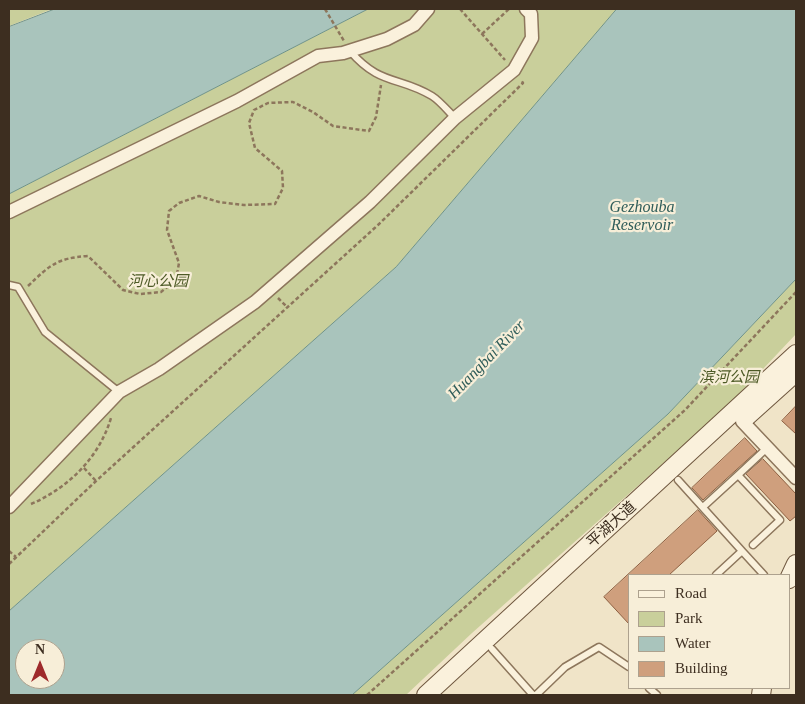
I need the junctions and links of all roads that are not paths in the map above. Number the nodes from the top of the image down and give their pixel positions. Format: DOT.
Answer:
graph roads {
  1 [pos="428,9"];
  2 [pos="526,9"];
  3 [pos="350,51"];
  4 [pos="455,118"];
  5 [pos="9,212"];
  6 [pos="9,285"];
  7 [pos="796,354"];
  8 [pos="796,372"];
  9 [pos="119,392"];
  10 [pos="742,421"];
  11 [pos="767,448"];
  12 [pos="738,475"];
  13 [pos="796,478"];
  14 [pos="678,480"];
  15 [pos="9,507"];
  16 [pos="703,507"];
  17 [pos="753,545"];
  18 [pos="742,551"];
  19 [pos="796,564"];
  20 [pos="717,574"];
  21 [pos="763,574"];
  22 [pos="790,577"];
  23 [pos="492,649"];
  24 [pos="628,667"];
  25 [pos="426,695"];
  26 [pos="441,695"];
  27 [pos="534,695"];
  1 -- 3 [label="street"];
  2 -- 4 [label="street"];
  3 -- 4 [label="lane"];
  3 -- 5 [label="street"];
  4 -- 9 [label="street"];
  6 -- 9 [label="lane"];
  7 -- 25 [label="main road, 平湖大道"];
  8 -- 10 [label="main road, 平湖大道"];
  9 -- 15 [label="street"];
  10 -- 11 [label="street"];
  10 -- 14 [label="main road, 平湖大道"];
  11 -- 12 [label="lane"];
  11 -- 13 [label="street"];
  12 -- 16 [label="lane"];
  12 -- 17 [label="lane"];
  14 -- 16 [label="lane"];
  14 -- 23 [label="main road, 平湖大道"];
  16 -- 18 [label="lane"];
  18 -- 20 [label="lane"];
  18 -- 21 [label="lane"];
  19 -- 22 [label="main road"];
  23 -- 26 [label="main road, 平湖大道"];
  23 -- 27 [label="lane"];
  24 -- 27 [label="lane"];
}
